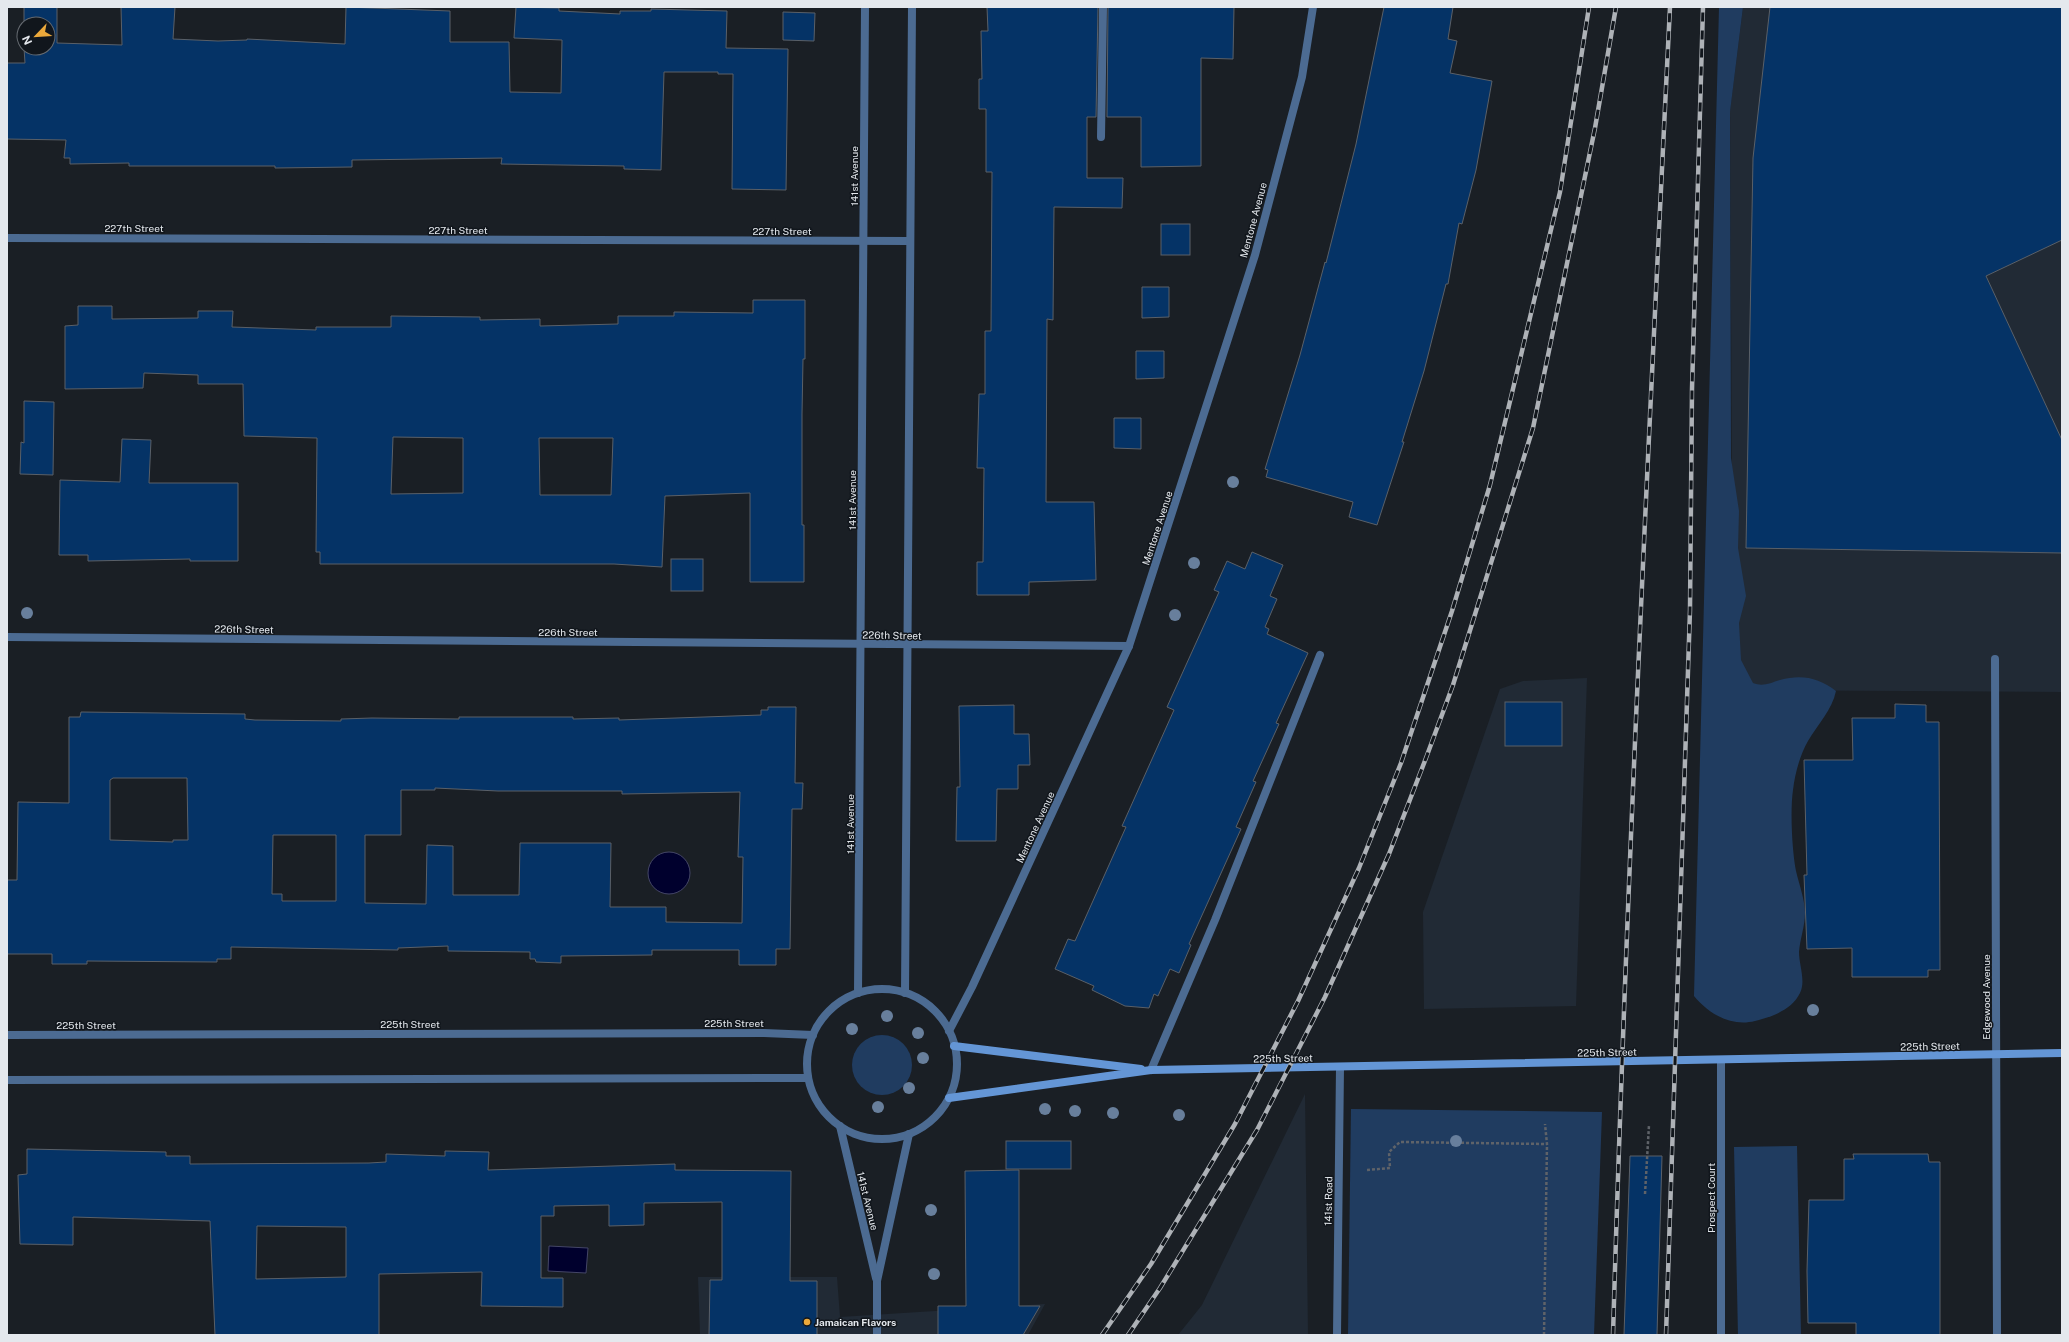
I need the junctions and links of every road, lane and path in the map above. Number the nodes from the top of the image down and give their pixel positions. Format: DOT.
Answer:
graph roads {
  1 [pos="865,7"];
  2 [pos="912,7"];
  3 [pos="1103,7"];
  4 [pos="1313,7"];
  5 [pos="1101,137"];
  6 [pos="7,238"];
  7 [pos="910,241"];
  8 [pos="864,242"];
  9 [pos="7,637"];
  10 [pos="861,645"];
  11 [pos="908,645"];
  12 [pos="1129,646"];
  13 [pos="1320,655"];
  14 [pos="1995,659"];
  15 [pos="905,993"];
  16 [pos="858,994"];
  17 [pos="949,1031"];
  18 [pos="7,1035"];
  19 [pos="813,1036"];
  20 [pos="954,1046"];
  21 [pos="2062,1053"];
  22 [pos="1996,1055"];
  23 [pos="1721,1060"];
  24 [pos="1340,1067"];
  25 [pos="1151,1070"];
  26 [pos="808,1078"];
  27 [pos="7,1080"];
  28 [pos="949,1098"];
  29 [pos="1545,1124"];
  30 [pos="1648,1125"];
  31 [pos="840,1126"];
  32 [pos="909,1134"];
  33 [pos="1547,1144"];
  34 [pos="1367,1170"];
  35 [pos="1644,1194"];
  36 [pos="876,1281"];
  37 [pos="876,1335"];
  38 [pos="1337,1335"];
  39 [pos="1544,1335"];
  40 [pos="1721,1335"];
  41 [pos="1997,1335"];
  1 -- 8 [label="street, 141st Avenue"];
  2 -- 7 [label="street"];
  3 -- 5 [label="street"];
  4 -- 12 [label="street, Mentone Avenue"];
  6 -- 8 [label="street, 227th Street"];
  7 -- 8 [label="street, 227th Street"];
  7 -- 11 [label="street"];
  8 -- 10 [label="street, 141st Avenue"];
  9 -- 10 [label="street, 226th Street"];
  10 -- 11 [label="street, 226th Street"];
  10 -- 16 [label="street, 141st Avenue"];
  11 -- 12 [label="street, 226th Street"];
  11 -- 15 [label="street"];
  12 -- 17 [label="street, Mentone Avenue"];
  13 -- 25 [label="street"];
  14 -- 22 [label="street, Edgewood Avenue"];
  15 -- 16 [label="street"];
  15 -- 17 [label="street"];
  16 -- 19 [label="street"];
  17 -- 20 [label="street"];
  18 -- 19 [label="street, 225th Street"];
  19 -- 26 [label="street"];
  20 -- 25 [label="street, 225th Street"];
  20 -- 28 [label="street"];
  21 -- 22 [label="street, 225th Street"];
  22 -- 23 [label="street, 225th Street"];
  22 -- 41 [label="street, Edgewood Avenue"];
  23 -- 24 [label="street, 225th Street"];
  23 -- 40 [label="street, Prospect Court"];
  24 -- 25 [label="street, 225th Street"];
  24 -- 38 [label="street, 141st Road"];
  25 -- 28 [label="street, 225th Street"];
  26 -- 27 [label="street"];
  26 -- 31 [label="street"];
  28 -- 32 [label="street"];
  29 -- 33 [label="path"];
  30 -- 35 [label="path"];
  31 -- 32 [label="street"];
  31 -- 36 [label="street, 141st Avenue"];
  32 -- 36 [label="street, 141st Avenue"];
  33 -- 34 [label="path"];
  33 -- 39 [label="path"];
  36 -- 37 [label="street, 141st Avenue"];
}
